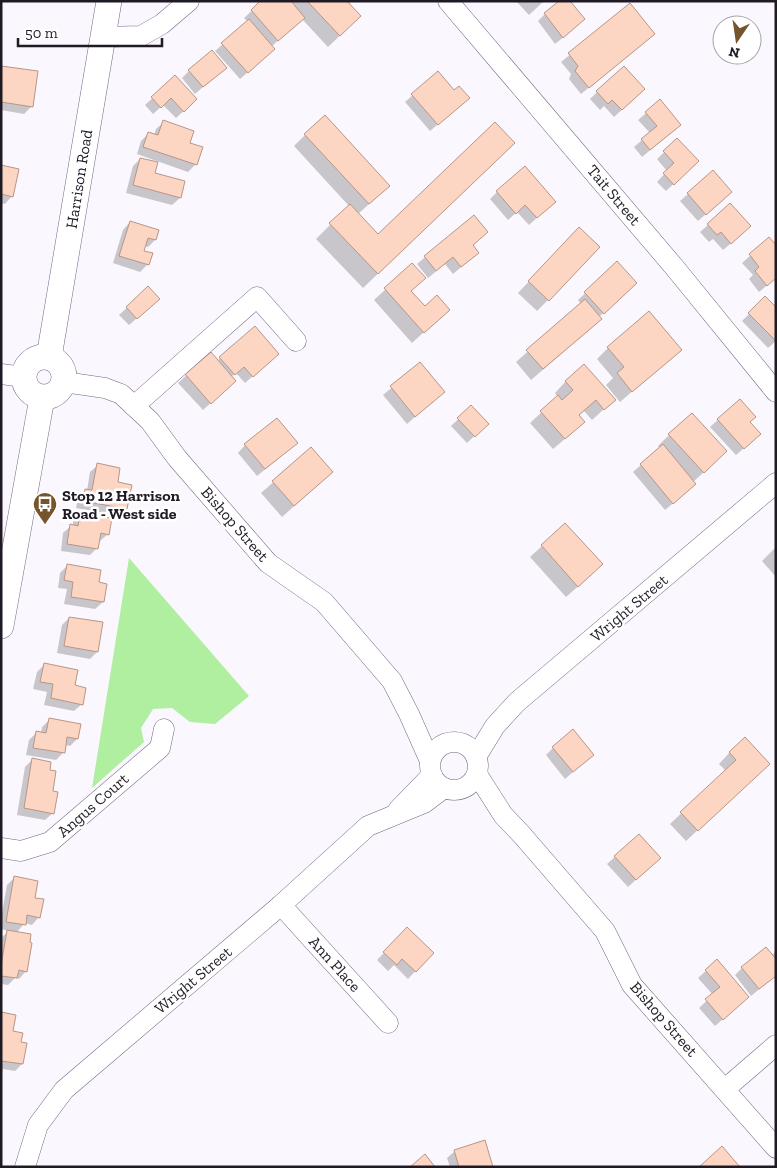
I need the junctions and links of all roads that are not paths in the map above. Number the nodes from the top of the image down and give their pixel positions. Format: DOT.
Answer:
graph roads {
  1 [pos="109,1"];
  2 [pos="189,1"];
  3 [pos="448,1"];
  4 [pos="102,37"];
  5 [pos="296,341"];
  6 [pos="49,358"];
  7 [pos="12,375"];
  8 [pos="64,382"];
  9 [pos="776,392"];
  10 [pos="42,398"];
  11 [pos="134,406"];
  12 [pos="772,488"];
  13 [pos="1,626"];
  14 [pos="410,714"];
  15 [pos="164,728"];
  16 [pos="444,744"];
  17 [pos="473,759"];
  18 [pos="441,779"];
  19 [pos="503,815"];
  20 [pos="1,848"];
  21 [pos="281,905"];
  22 [pos="388,1023"];
  23 [pos="776,1045"];
  24 [pos="725,1089"];
  25 [pos="776,1148"];
  26 [pos="25,1167"];
  1 -- 4 [label="street, Harrison Road"];
  2 -- 4 [label="street"];
  3 -- 9 [label="street, Tait Street"];
  4 -- 6 [label="street, Harrison Road"];
  5 -- 11 [label="street"];
  6 -- 7 [label="street"];
  6 -- 8 [label="street"];
  7 -- 10 [label="street"];
  8 -- 10 [label="street"];
  8 -- 11 [label="street, Bishop Street"];
  10 -- 13 [label="street"];
  11 -- 14 [label="street, Bishop Street"];
  12 -- 17 [label="street, Wright Street"];
  14 -- 16 [label="street, Bishop Street"];
  14 -- 18 [label="street, Bishop Street"];
  15 -- 20 [label="street, Angus Court"];
  16 -- 17 [label="street"];
  16 -- 18 [label="street"];
  17 -- 18 [label="street, Wright Street"];
  17 -- 19 [label="street, Bishop Street"];
  18 -- 19 [label="street, Bishop Street"];
  18 -- 21 [label="street, Wright Street"];
  19 -- 24 [label="street, Bishop Street"];
  21 -- 22 [label="street, Ann Place"];
  21 -- 26 [label="street, Wright Street"];
  23 -- 24 [label="street"];
  24 -- 25 [label="street, Bishop Street"];
}
